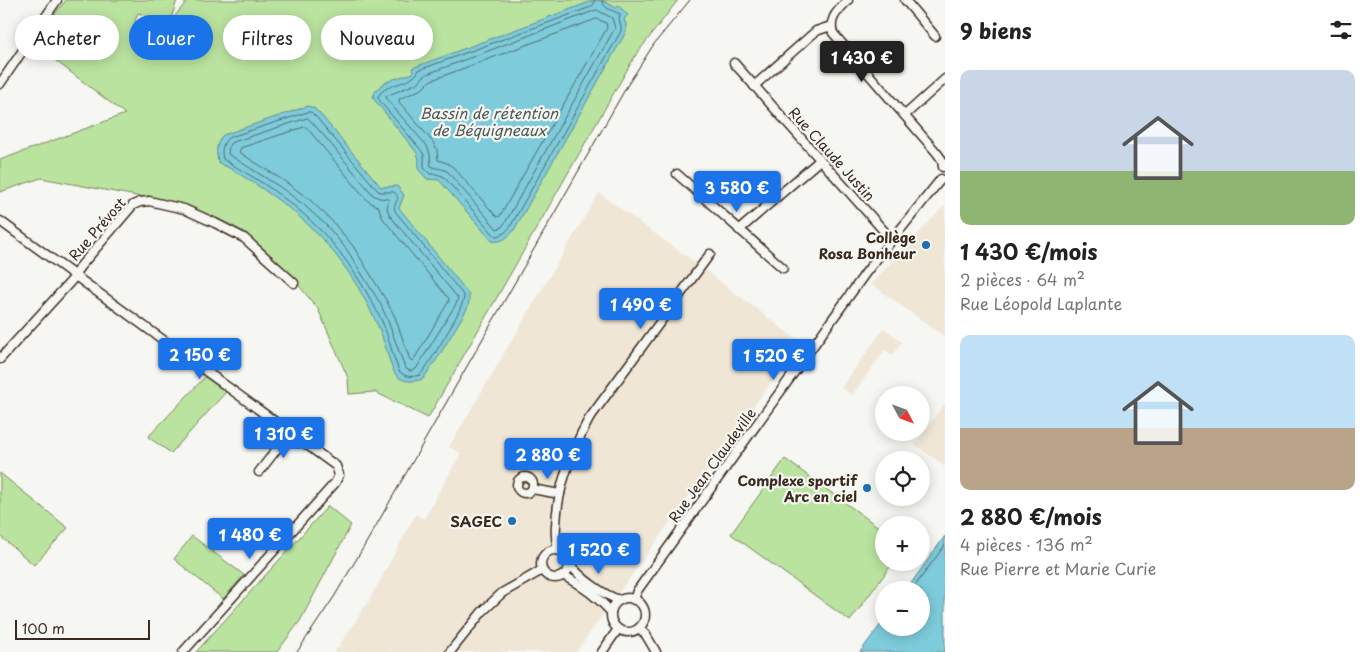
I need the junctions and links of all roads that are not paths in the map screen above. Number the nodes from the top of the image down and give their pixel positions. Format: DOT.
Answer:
graph roads {
  1 [pos="56,0"];
  2 [pos="848,0"];
  3 [pos="905,0"];
  4 [pos="831,26"];
  5 [pos="935,36"];
  6 [pos="734,63"];
  7 [pos="945,79"];
  8 [pos="0,84"];
  9 [pos="754,86"];
  10 [pos="905,115"];
  11 [pos="820,160"];
  12 [pos="944,167"];
  13 [pos="677,174"];
  14 [pos="943,180"];
  15 [pos="0,220"];
  16 [pos="740,230"];
  17 [pos="892,240"];
  18 [pos="710,254"];
  19 [pos="783,268"];
  20 [pos="75,274"];
  21 [pos="294,283"];
  22 [pos="0,359"];
  23 [pos="290,432"];
  24 [pos="259,472"];
  25 [pos="532,489"];
  26 [pos="560,494"];
  27 [pos="557,550"];
  28 [pos="569,564"];
  29 [pos="542,570"];
  30 [pos="563,576"];
  31 [pos="620,600"];
  32 [pos="634,600"];
  33 [pos="612,612"];
  34 [pos="639,628"];
  35 [pos="618,629"];
  36 [pos="182,652"];
  37 [pos="450,652"];
  38 [pos="602,652"];
  39 [pos="656,652"];
  1 -- 8 [label="street"];
  2 -- 4 [label="street"];
  3 -- 5 [label="street"];
  4 -- 9 [label="street"];
  4 -- 10 [label="street"];
  6 -- 9 [label="street, Rue Claude Justin"];
  7 -- 10 [label="street"];
  9 -- 11 [label="street, Rue Claude Justin"];
  10 -- 12 [label="street"];
  11 -- 16 [label="street"];
  11 -- 17 [label="street, Rue Claude Justin"];
  12 -- 14 [label="street"];
  13 -- 16 [label="street"];
  14 -- 17 [label="street, Rue Jean Claudeville"];
  15 -- 20 [label="street, Rue Prévost"];
  16 -- 19 [label="street"];
  17 -- 32 [label="street, Rue Jean Claudeville"];
  18 -- 26 [label="street"];
  20 -- 21 [label="street, Rue Prévost"];
  20 -- 22 [label="street, Rue Prévost"];
  20 -- 23 [label="street"];
  23 -- 24 [label="street"];
  23 -- 36 [label="street"];
  25 -- 26 [label="street"];
  26 -- 27 [label="street"];
  27 -- 28 [label="street"];
  27 -- 29 [label="street"];
  28 -- 30 [label="street"];
  28 -- 31 [label="street"];
  29 -- 30 [label="street"];
  29 -- 37 [label="street"];
  30 -- 33 [label="street"];
  31 -- 32 [label="street"];
  31 -- 33 [label="street"];
  32 -- 34 [label="street"];
  33 -- 35 [label="street"];
  34 -- 35 [label="street"];
  34 -- 39 [label="street"];
  35 -- 38 [label="street"];
}
